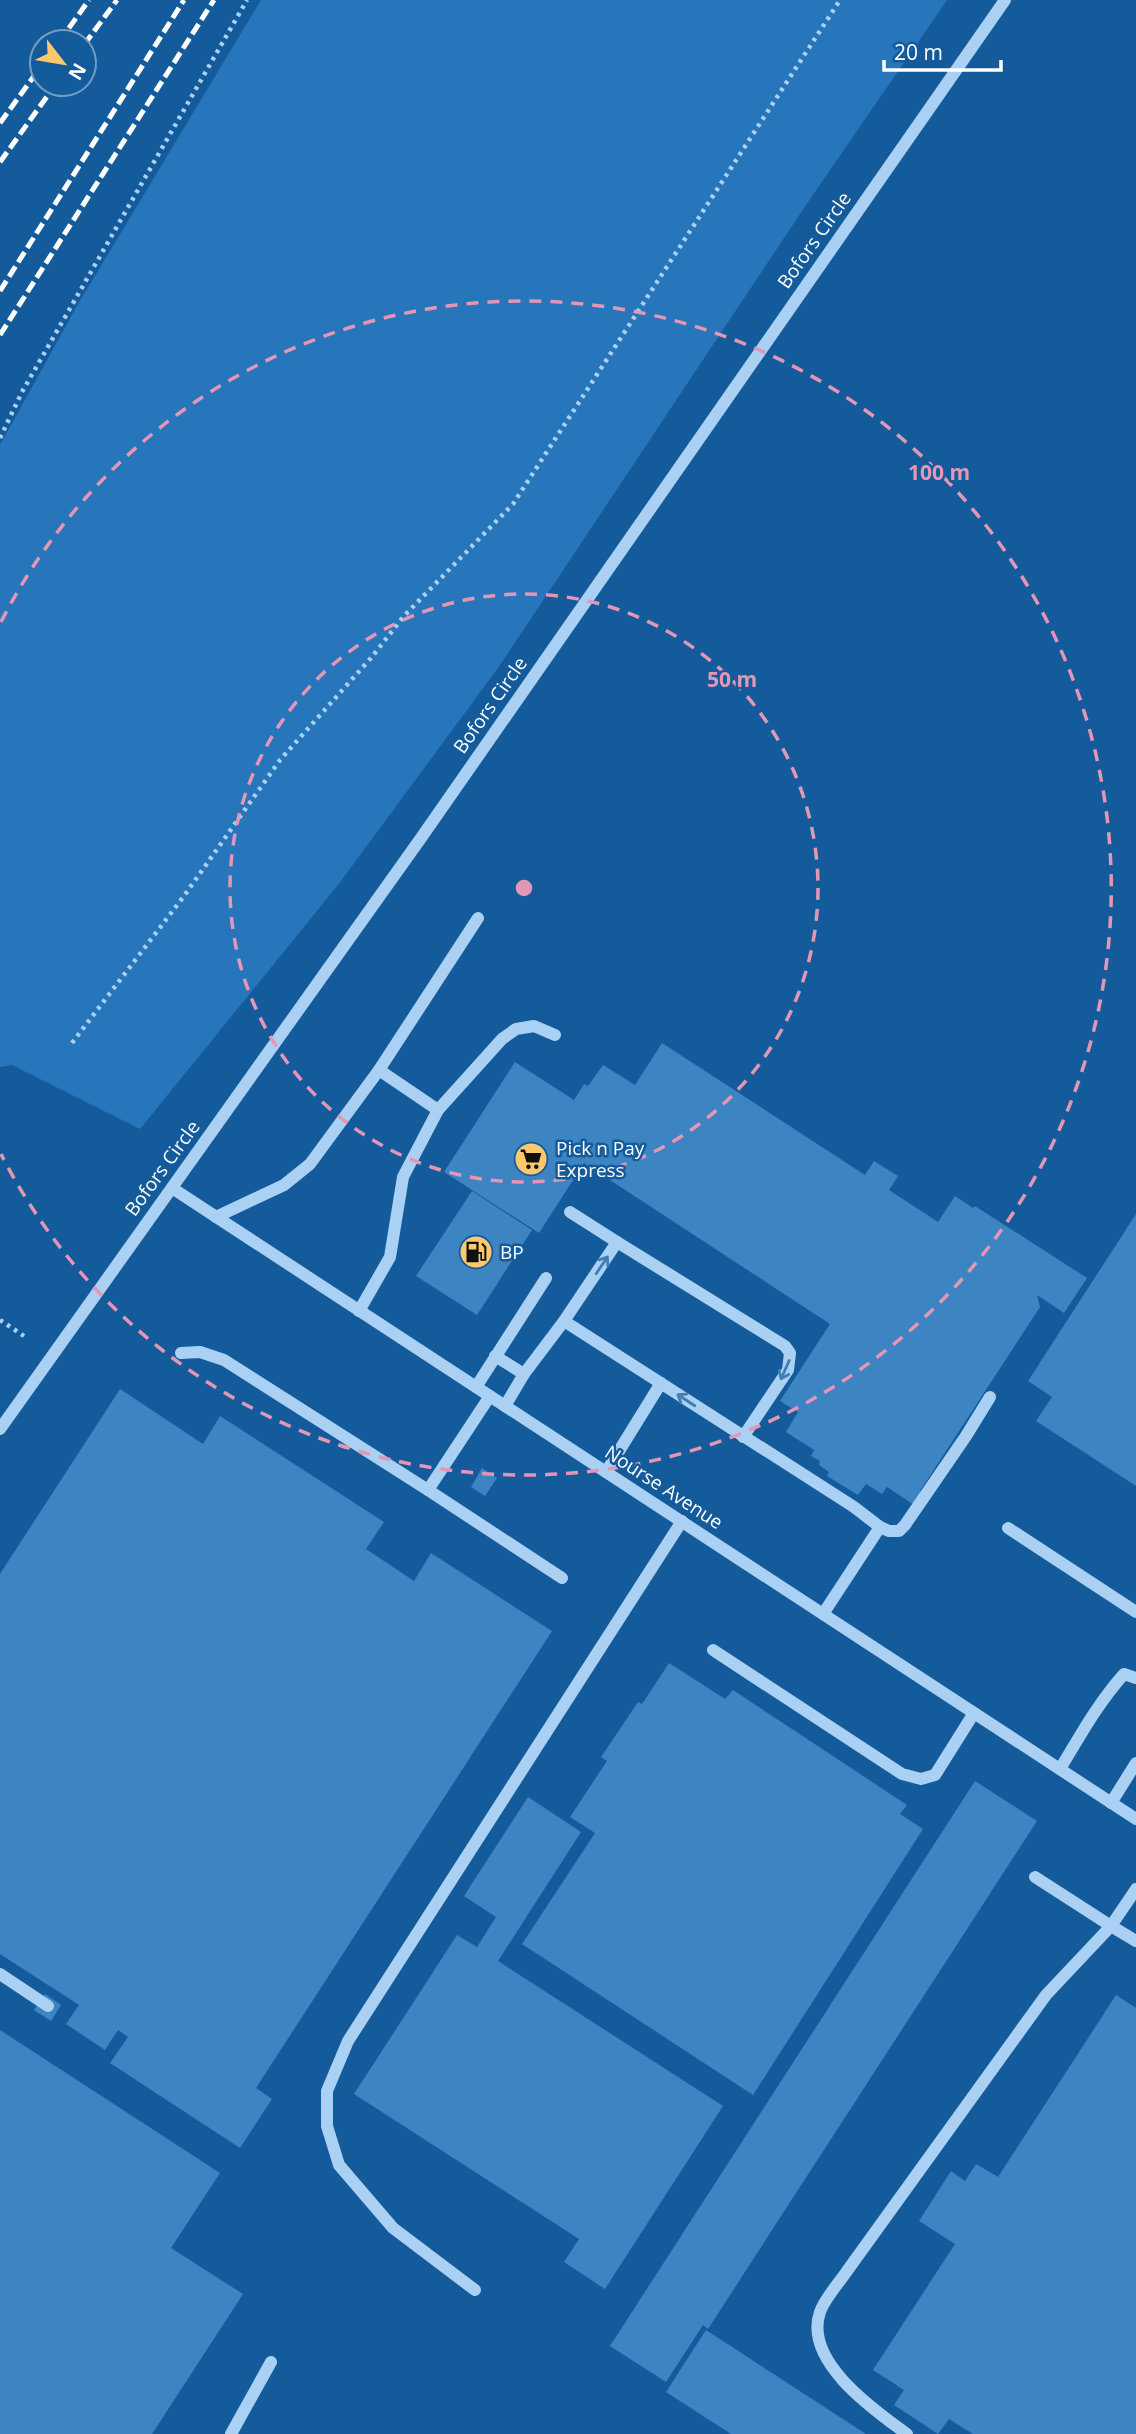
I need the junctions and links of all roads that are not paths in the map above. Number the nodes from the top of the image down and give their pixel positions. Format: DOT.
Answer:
graph roads {
  1 [pos="1005,0"];
  2 [pos="478,918"];
  3 [pos="555,1035"];
  4 [pos="379,1070"];
  5 [pos="438,1110"];
  6 [pos="172,1188"];
  7 [pos="570,1212"];
  8 [pos="216,1217"];
  9 [pos="617,1242"];
  10 [pos="546,1278"];
  11 [pos="359,1311"];
  12 [pos="564,1321"];
  13 [pos="181,1353"];
  14 [pos="495,1356"];
  15 [pos="524,1374"];
  16 [pos="661,1383"];
  17 [pos="476,1387"];
  18 [pos="490,1396"];
  19 [pos="990,1397"];
  20 [pos="505,1406"];
  21 [pos="0,1429"];
  22 [pos="743,1437"];
  23 [pos="606,1472"];
  24 [pos="428,1490"];
  25 [pos="682,1521"];
  26 [pos="880,1527"];
  27 [pos="1008,1528"];
  28 [pos="562,1578"];
  29 [pos="1136,1612"];
  30 [pos="823,1614"];
  31 [pos="713,1650"];
  32 [pos="1136,1678"];
  33 [pos="974,1713"];
  34 [pos="1136,1763"];
  35 [pos="1060,1769"];
  36 [pos="1111,1803"];
  37 [pos="1136,1819"];
  38 [pos="1035,1877"];
  39 [pos="1136,1889"];
  40 [pos="1111,1926"];
  41 [pos="1136,1941"];
  42 [pos="0,1974"];
  43 [pos="48,2006"];
  44 [pos="475,2290"];
  45 [pos="271,2362"];
  46 [pos="231,2434"];
  47 [pos="907,2434"];
  1 -- 6 [label="street, Bofors Circle"];
  2 -- 4 [label="street"];
  3 -- 5 [label="street"];
  4 -- 5 [label="street"];
  4 -- 8 [label="street"];
  5 -- 11 [label="street"];
  6 -- 8 [label="street, Nourse Avenue"];
  6 -- 21 [label="street, Bofors Circle"];
  7 -- 9 [label="street"];
  8 -- 11 [label="street, Nourse Avenue"];
  12 -- 9 [label="street, one-way"];
  9 -- 22 [label="street, one-way"];
  10 -- 14 [label="street"];
  11 -- 17 [label="street, Nourse Avenue"];
  12 -- 15 [label="street"];
  12 -- 16 [label="street"];
  13 -- 24 [label="street"];
  14 -- 15 [label="street"];
  14 -- 17 [label="street"];
  15 -- 20 [label="street"];
  22 -- 16 [label="street, one-way"];
  16 -- 23 [label="street"];
  17 -- 18 [label="street, Nourse Avenue"];
  18 -- 20 [label="street, Nourse Avenue"];
  18 -- 24 [label="street"];
  19 -- 26 [label="street"];
  20 -- 23 [label="street, Nourse Avenue"];
  22 -- 26 [label="street"];
  23 -- 25 [label="street, Nourse Avenue"];
  24 -- 28 [label="street"];
  25 -- 30 [label="street, Nourse Avenue"];
  25 -- 44 [label="street"];
  26 -- 30 [label="street"];
  27 -- 29 [label="street"];
  30 -- 33 [label="street, Nourse Avenue"];
  31 -- 33 [label="street"];
  32 -- 35 [label="street"];
  33 -- 35 [label="street, Nourse Avenue"];
  34 -- 36 [label="street"];
  35 -- 36 [label="street, Nourse Avenue"];
  36 -- 37 [label="street, Nourse Avenue"];
  38 -- 40 [label="street"];
  39 -- 40 [label="street"];
  40 -- 41 [label="street"];
  40 -- 47 [label="street"];
  42 -- 43 [label="street"];
  45 -- 46 [label="street"];
}
